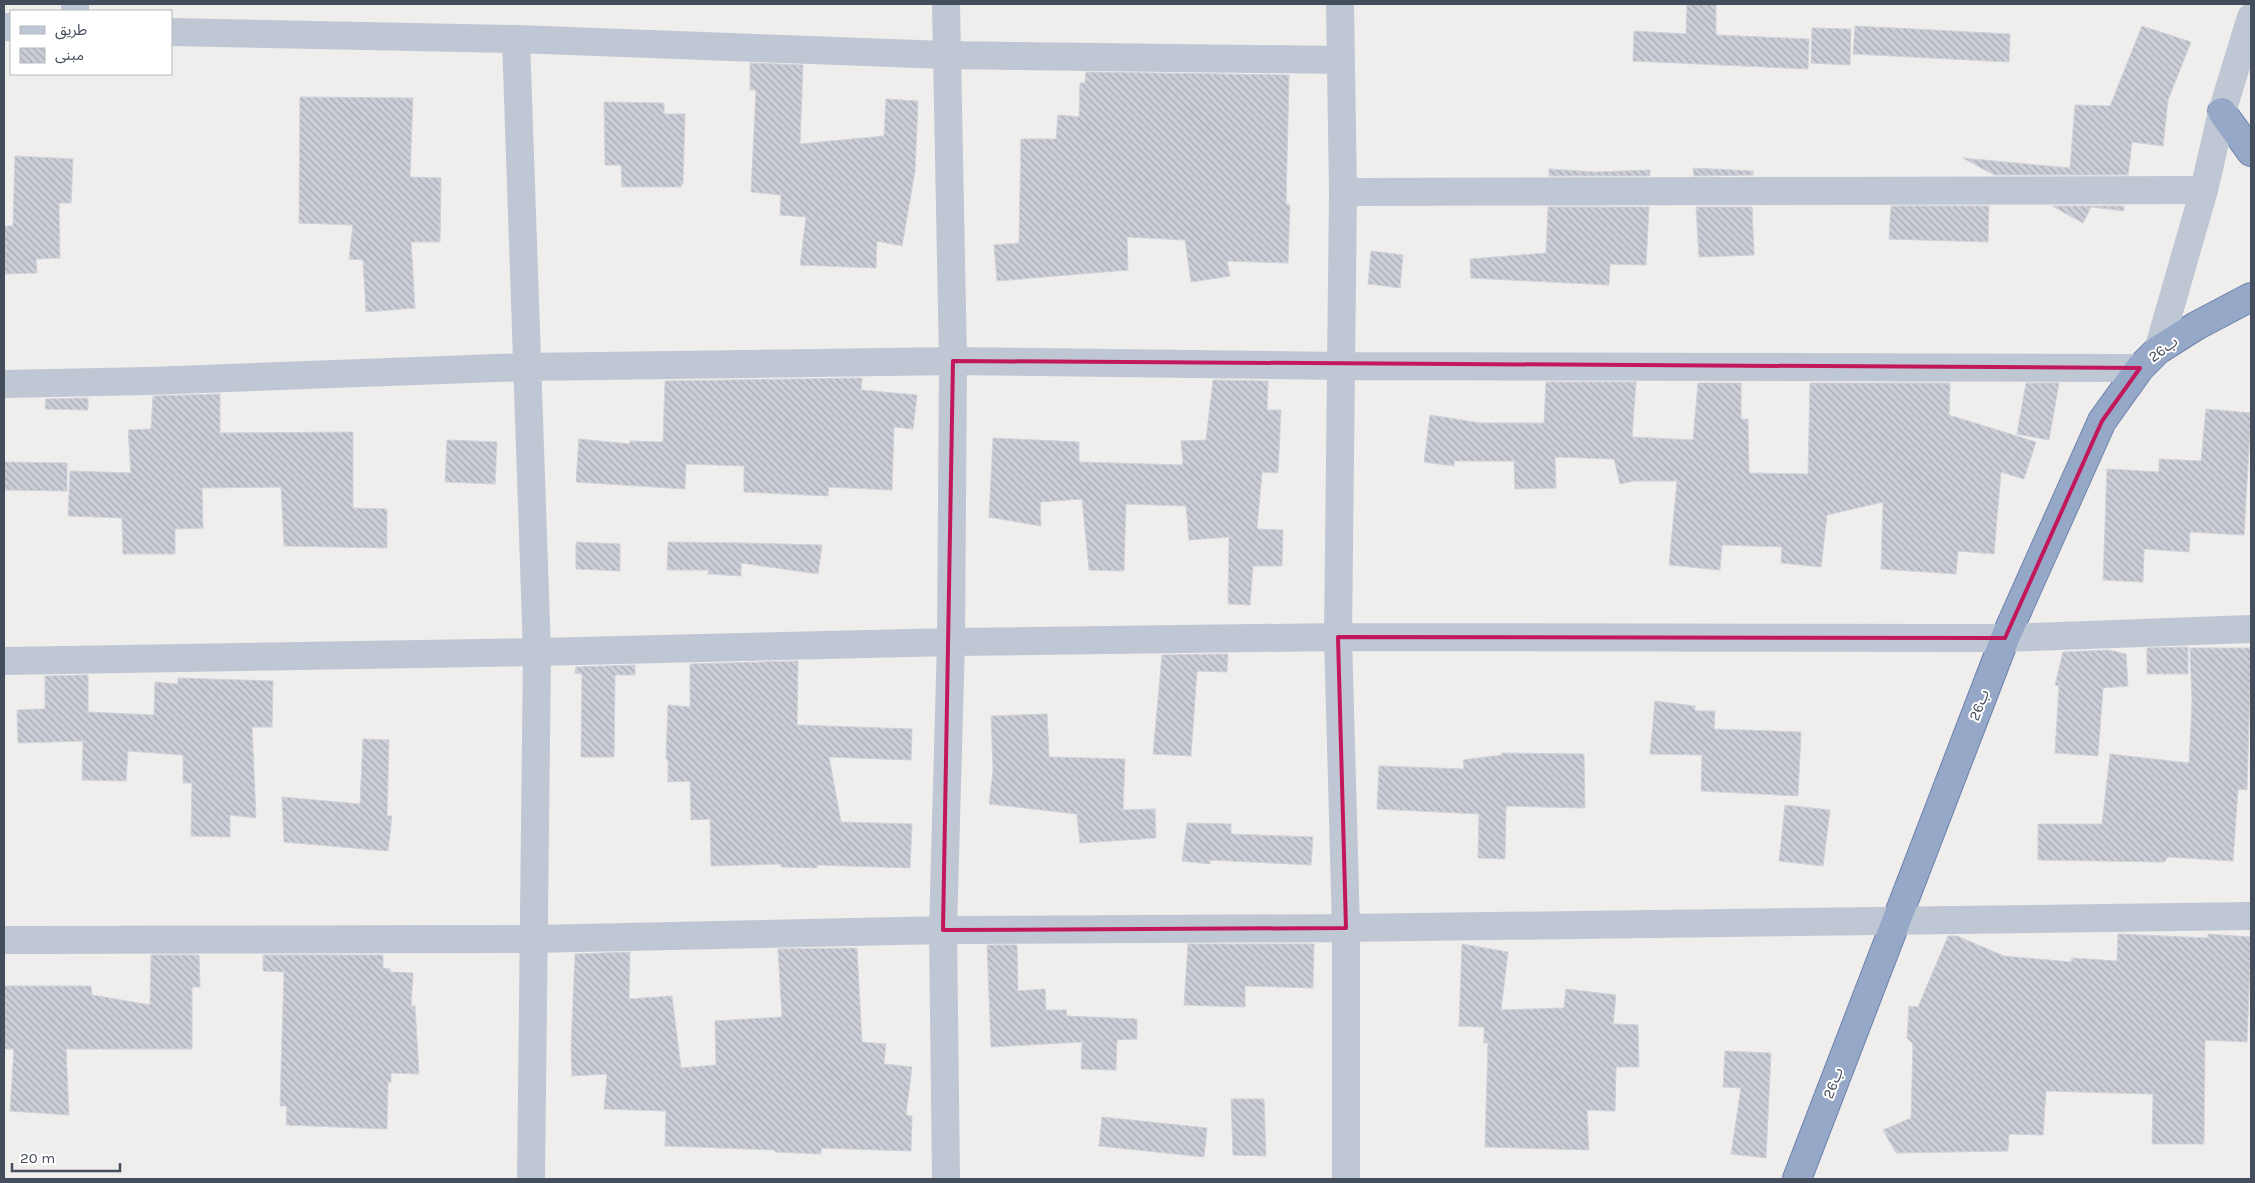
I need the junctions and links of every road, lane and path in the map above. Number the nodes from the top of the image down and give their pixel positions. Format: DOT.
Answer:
graph roads {
  1 [pos="946,4"];
  2 [pos="1340,4"];
  3 [pos="2251,17"];
  4 [pos="172,32"];
  5 [pos="516,39"];
  6 [pos="946,55"];
  7 [pos="1339,60"];
  8 [pos="2222,112"];
  9 [pos="2251,152"];
  10 [pos="2204,190"];
  11 [pos="1343,192"];
  12 [pos="2251,297"];
  13 [pos="2149,359"];
  14 [pos="953,361"];
  15 [pos="1340,366"];
  16 [pos="526,367"];
  17 [pos="4,384"];
  18 [pos="2251,629"];
  19 [pos="1338,637"];
  20 [pos="2005,638"];
  21 [pos="951,642"];
  22 [pos="538,652"];
  23 [pos="4,661"];
  24 [pos="2251,916"];
  25 [pos="1895,921"];
  26 [pos="1346,928"];
  27 [pos="943,930"];
  28 [pos="533,939"];
  29 [pos="4,940"];
  30 [pos="531,1179"];
  31 [pos="946,1179"];
  32 [pos="1346,1179"];
  33 [pos="1797,1179"];
  1 -- 6 [label="street"];
  2 -- 7 [label="street"];
  3 -- 8 [label="street"];
  4 -- 5 [label="street"];
  5 -- 6 [label="street"];
  5 -- 16 [label="street"];
  6 -- 7 [label="street"];
  6 -- 14 [label="street"];
  7 -- 11 [label="street"];
  8 -- 9 [label="highway"];
  8 -- 10 [label="street"];
  10 -- 11 [label="street"];
  10 -- 13 [label="street"];
  11 -- 15 [label="street"];
  12 -- 13 [label="highway, 26ب"];
  13 -- 15 [label="street"];
  13 -- 20 [label="highway, 26ب"];
  14 -- 15 [label="street"];
  14 -- 16 [label="street"];
  14 -- 21 [label="street"];
  15 -- 19 [label="street"];
  16 -- 17 [label="street"];
  16 -- 22 [label="street"];
  18 -- 20 [label="street"];
  19 -- 20 [label="street"];
  19 -- 21 [label="street"];
  19 -- 26 [label="street"];
  20 -- 25 [label="highway, 26ب"];
  21 -- 22 [label="street"];
  21 -- 27 [label="street"];
  22 -- 23 [label="street"];
  22 -- 28 [label="street"];
  24 -- 25 [label="street"];
  25 -- 26 [label="street"];
  25 -- 33 [label="highway, 26ب"];
  26 -- 27 [label="street"];
  26 -- 32 [label="street"];
  27 -- 28 [label="street"];
  27 -- 31 [label="street"];
  28 -- 29 [label="street"];
  28 -- 30 [label="street"];
}
